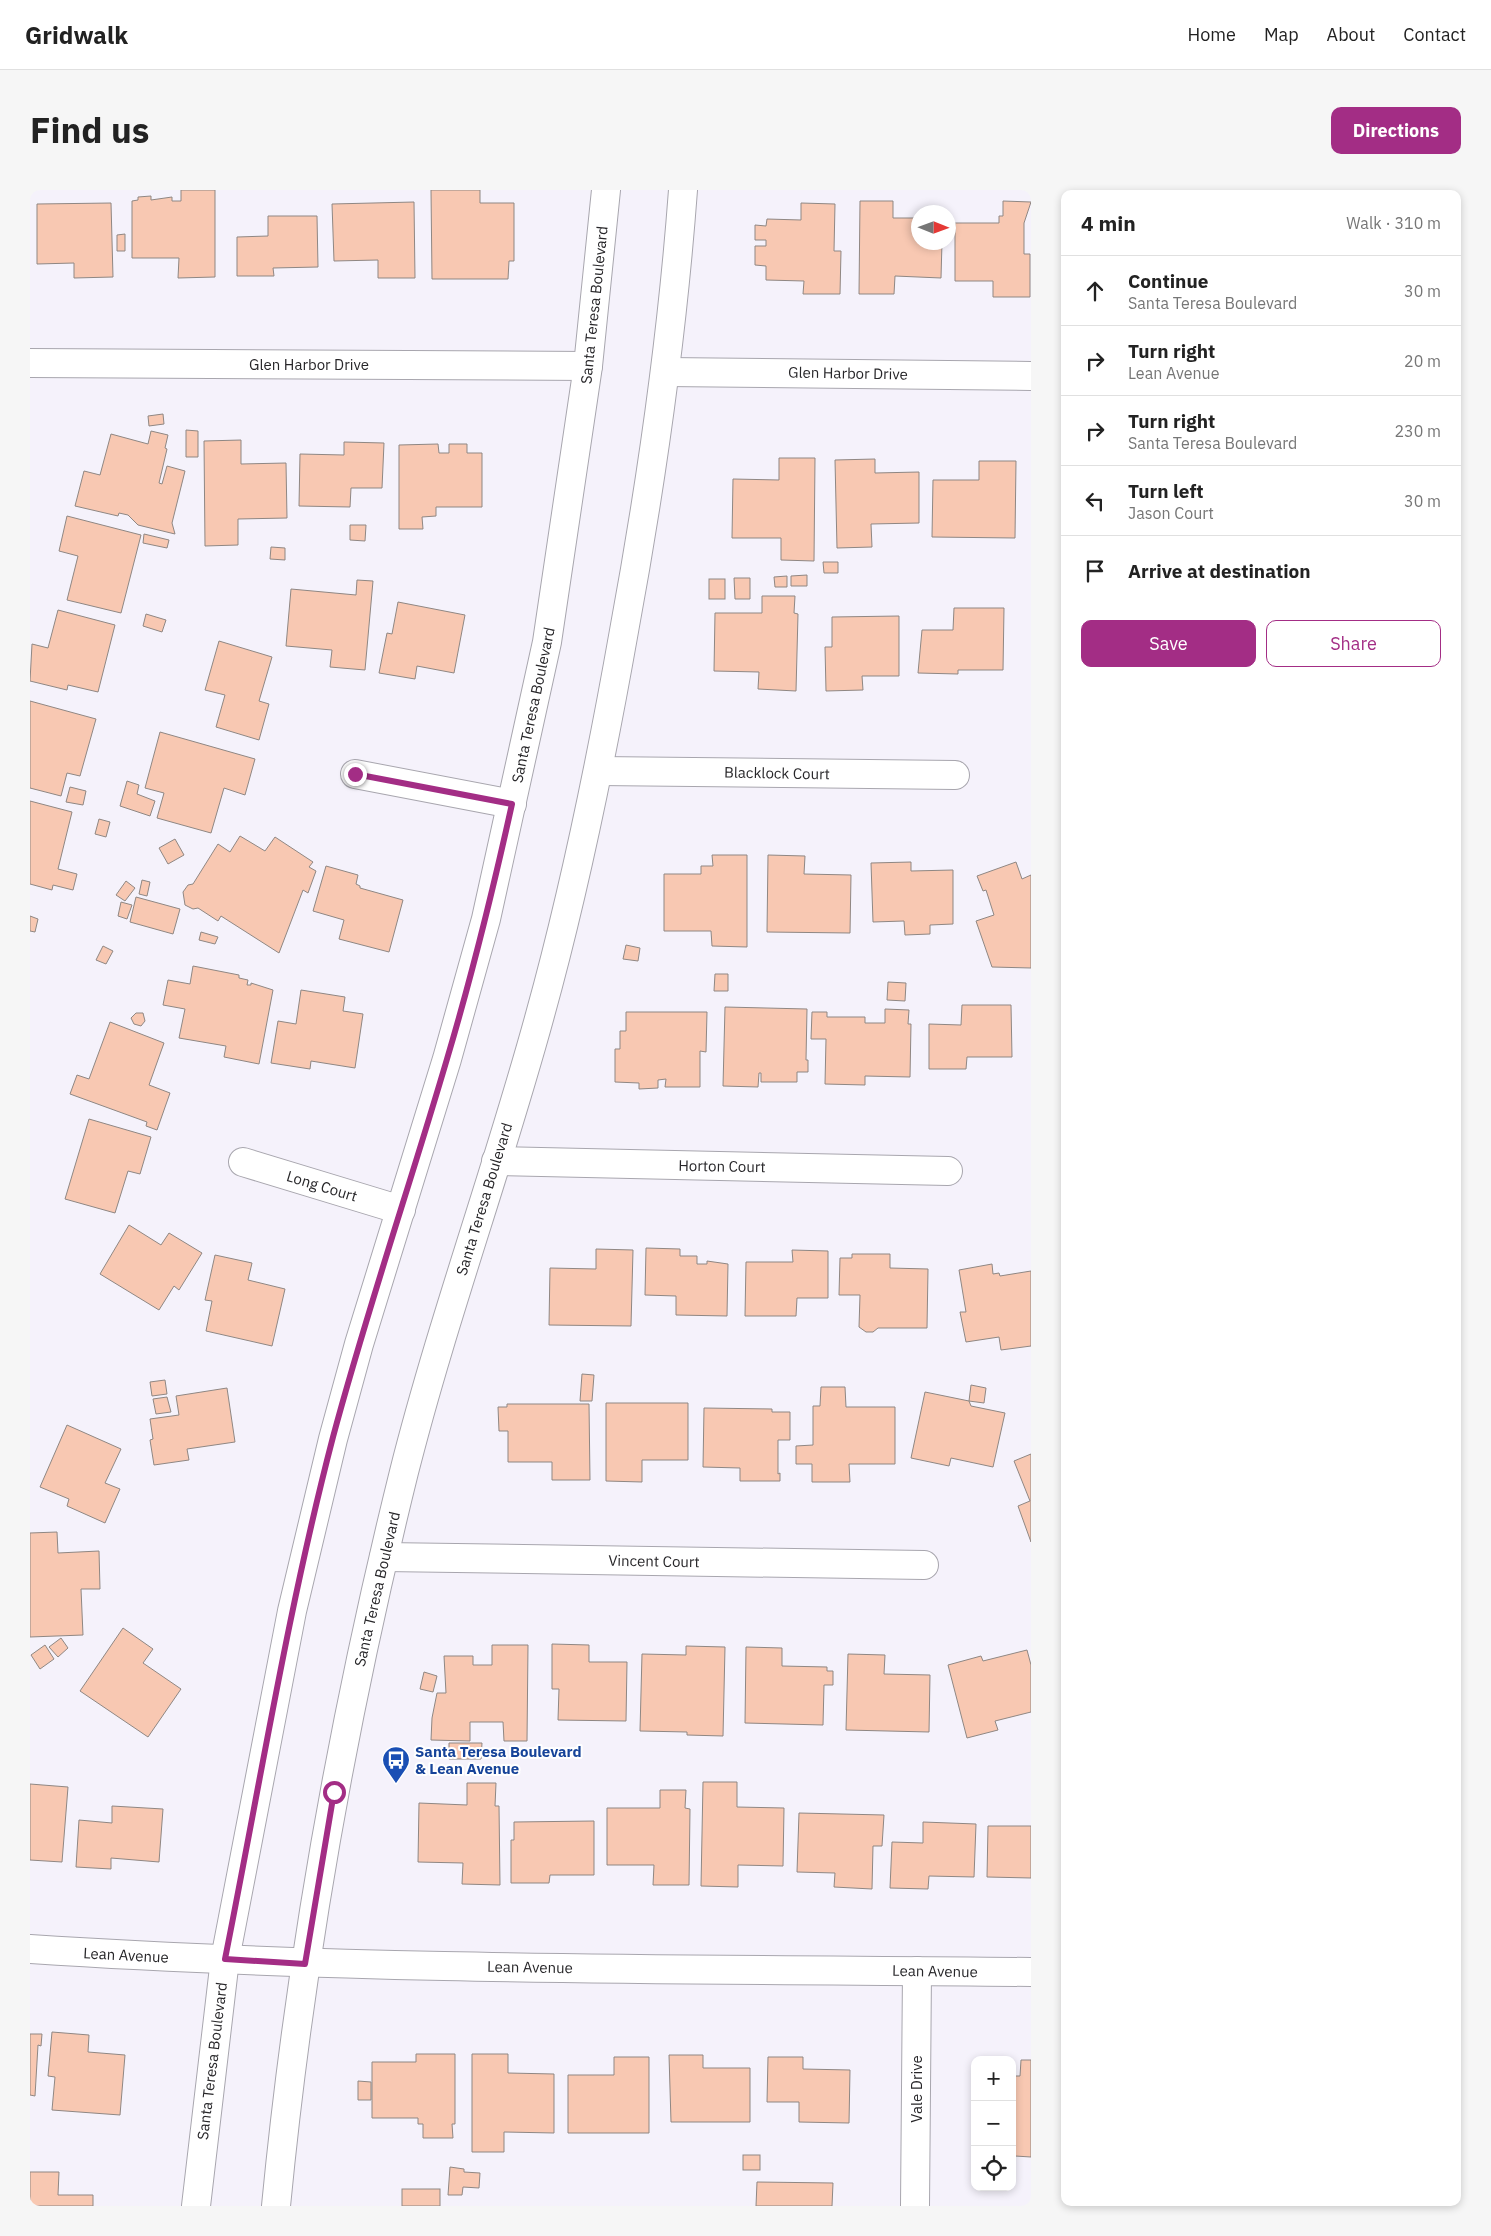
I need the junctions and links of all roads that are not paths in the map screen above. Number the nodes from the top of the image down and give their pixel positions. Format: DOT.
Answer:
graph roads {
  1 [pos="606,190"];
  2 [pos="683,190"];
  3 [pos="30,364"];
  4 [pos="588,366"];
  5 [pos="666,372"];
  6 [pos="1031,376"];
  7 [pos="599,771"];
  8 [pos="355,774"];
  9 [pos="955,775"];
  10 [pos="512,804"];
  11 [pos="496,1161"];
  12 [pos="243,1162"];
  13 [pos="948,1171"];
  14 [pos="401,1210"];
  15 [pos="384,1557"];
  16 [pos="924,1565"];
  17 [pos="30,1949"];
  18 [pos="225,1959"];
  19 [pos="305,1964"];
  20 [pos="917,1971"];
  21 [pos="1031,1972"];
  22 [pos="196,2206"];
  23 [pos="276,2206"];
  24 [pos="915,2206"];
  1 -- 4 [label="main road, Santa Teresa Boulevard"];
  2 -- 5 [label="main road, Santa Teresa Boulevard"];
  3 -- 4 [label="main road, Glen Harbor Drive"];
  4 -- 10 [label="main road, Santa Teresa Boulevard"];
  5 -- 6 [label="main road, Glen Harbor Drive"];
  5 -- 7 [label="main road, Santa Teresa Boulevard"];
  7 -- 9 [label="main road, Blacklock Court"];
  7 -- 11 [label="main road, Santa Teresa Boulevard"];
  8 -- 10 [label="main road"];
  10 -- 14 [label="main road, Santa Teresa Boulevard"];
  11 -- 13 [label="main road, Horton Court"];
  11 -- 15 [label="main road, Santa Teresa Boulevard"];
  12 -- 14 [label="main road, Long Court"];
  14 -- 18 [label="main road, Santa Teresa Boulevard"];
  15 -- 16 [label="main road, Vincent Court"];
  15 -- 19 [label="main road, Santa Teresa Boulevard"];
  17 -- 18 [label="main road, Lean Avenue"];
  18 -- 19 [label="main road, Lean Avenue"];
  18 -- 22 [label="main road, Santa Teresa Boulevard"];
  19 -- 20 [label="main road, Lean Avenue"];
  19 -- 23 [label="main road, Santa Teresa Boulevard"];
  20 -- 21 [label="main road, Lean Avenue"];
  20 -- 24 [label="main road, Vale Drive"];
}
